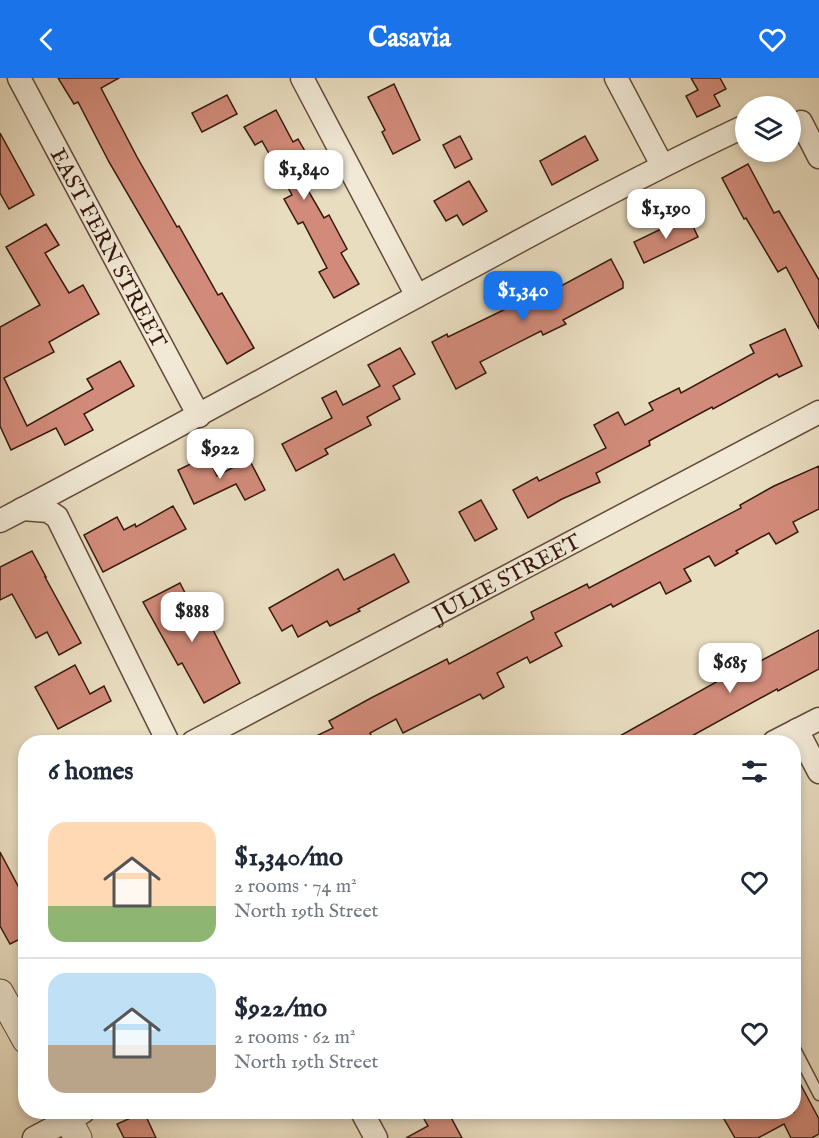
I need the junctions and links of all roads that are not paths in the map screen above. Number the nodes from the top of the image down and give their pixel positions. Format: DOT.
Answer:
graph roads {
  1 [pos="19,78"];
  2 [pos="302,78"];
  3 [pos="616,78"];
  4 [pos="804,119"];
  5 [pos="735,131"];
  6 [pos="819,157"];
  7 [pos="662,165"];
  8 [pos="417,296"];
  9 [pos="819,412"];
  10 [pos="199,416"];
  11 [pos="23,509"];
  12 [pos="0,510"];
  13 [pos="0,521"];
  14 [pos="819,719"];
  15 [pos="797,730"];
  16 [pos="165,735"];
  17 [pos="206,735"];
  18 [pos="787,735"];
  19 [pos="800,735"];
  20 [pos="801,738"];
  21 [pos="819,772"];
  22 [pos="0,993"];
  23 [pos="18,1026"];
  24 [pos="801,1060"];
  25 [pos="819,1095"];
  26 [pos="366,1119"];
  27 [pos="73,1120"];
  28 [pos="34,1138"];
  29 [pos="376,1138"];
  1 -- 10 [label="street, EAST FERN STREET"];
  2 -- 8 [label="street"];
  3 -- 7 [label="street"];
  4 -- 6 [label="street"];
  5 -- 7 [label="street"];
  7 -- 8 [label="street"];
  8 -- 10 [label="street"];
  9 -- 17 [label="street, JULIE STREET"];
  10 -- 11 [label="street"];
  11 -- 12 [label="street"];
  11 -- 13 [label="street"];
  11 -- 16 [label="street"];
  14 -- 15 [label="street"];
  15 -- 18 [label="street"];
  15 -- 19 [label="street"];
  20 -- 21 [label="street"];
  22 -- 23 [label="street"];
  24 -- 25 [label="lane"];
  26 -- 29 [label="street"];
  27 -- 28 [label="street"];
}
